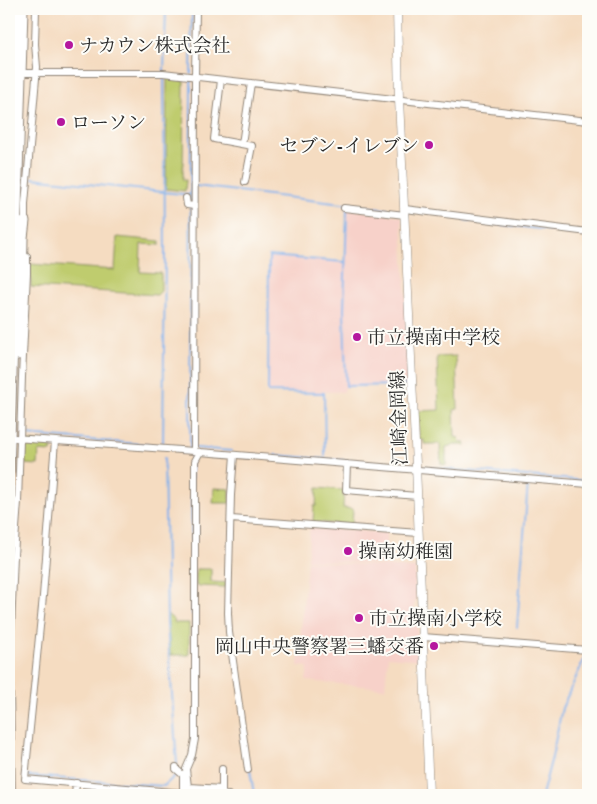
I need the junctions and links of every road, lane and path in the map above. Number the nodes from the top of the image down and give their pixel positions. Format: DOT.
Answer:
graph roads {
  1 [pos="16,9"];
  2 [pos="23,9"];
  3 [pos="36,9"];
  4 [pos="196,9"];
  5 [pos="397,9"];
  6 [pos="26,74"];
  7 [pos="36,74"];
  8 [pos="190,76"];
  9 [pos="221,80"];
  10 [pos="251,83"];
  11 [pos="399,99"];
  12 [pos="588,121"];
  13 [pos="242,144"];
  14 [pos="245,182"];
  15 [pos="186,198"];
  16 [pos="192,206"];
  17 [pos="344,208"];
  18 [pos="405,212"];
  19 [pos="25,222"];
  20 [pos="588,232"];
  21 [pos="9,235"];
  22 [pos="11,404"];
  23 [pos="18,438"];
  24 [pos="55,441"];
  25 [pos="195,450"];
  26 [pos="234,454"];
  27 [pos="347,464"];
  28 [pos="416,470"];
  29 [pos="9,472"];
  30 [pos="588,484"];
  31 [pos="417,496"];
  32 [pos="231,520"];
  33 [pos="418,533"];
  34 [pos="423,637"];
  35 [pos="587,648"];
  36 [pos="222,769"];
  37 [pos="178,770"];
  38 [pos="248,770"];
  39 [pos="25,777"];
  40 [pos="10,778"];
  41 [pos="76,783"];
  42 [pos="188,791"];
  43 [pos="223,793"];
  44 [pos="12,795"];
  45 [pos="75,795"];
  46 [pos="430,795"];
  1 -- 21 [label="highway"];
  2 -- 22 [label="highway"];
  3 -- 7 [label="street"];
  4 -- 8 [label="street"];
  5 -- 11 [label="main road, 江崎金岡線"];
  6 -- 7 [label="street"];
  7 -- 8 [label="street"];
  7 -- 19 [label="street"];
  8 -- 9 [label="street"];
  8 -- 16 [label="street"];
  9 -- 10 [label="street"];
  9 -- 13 [label="street"];
  10 -- 11 [label="street"];
  10 -- 13 [label="street"];
  11 -- 12 [label="street"];
  11 -- 18 [label="main road, 江崎金岡線"];
  13 -- 14 [label="street"];
  15 -- 16 [label="street"];
  16 -- 25 [label="street"];
  17 -- 18 [label="street"];
  18 -- 20 [label="street"];
  18 -- 28 [label="main road, 江崎金岡線"];
  19 -- 22 [label="highway"];
  19 -- 23 [label="street"];
  22 -- 29 [label="highway"];
  23 -- 24 [label="street"];
  23 -- 40 [label="street"];
  24 -- 25 [label="street"];
  24 -- 39 [label="street"];
  25 -- 26 [label="street"];
  25 -- 42 [label="street"];
  26 -- 27 [label="street"];
  26 -- 32 [label="street"];
  27 -- 28 [label="street"];
  27 -- 31 [label="street"];
  28 -- 30 [label="street"];
  28 -- 31 [label="main road, 江崎金岡線"];
  31 -- 33 [label="main road, 江崎金岡線"];
  32 -- 33 [label="street"];
  32 -- 38 [label="street"];
  33 -- 34 [label="main road, 江崎金岡線"];
  34 -- 35 [label="street"];
  34 -- 46 [label="main road, 江崎金岡線"];
  36 -- 43 [label="street"];
  37 -- 42 [label="street"];
  39 -- 40 [label="street"];
  39 -- 41 [label="street"];
  40 -- 44 [label="street"];
  41 -- 42 [label="street"];
  41 -- 45 [label="street"];
  42 -- 43 [label="street"];
}
